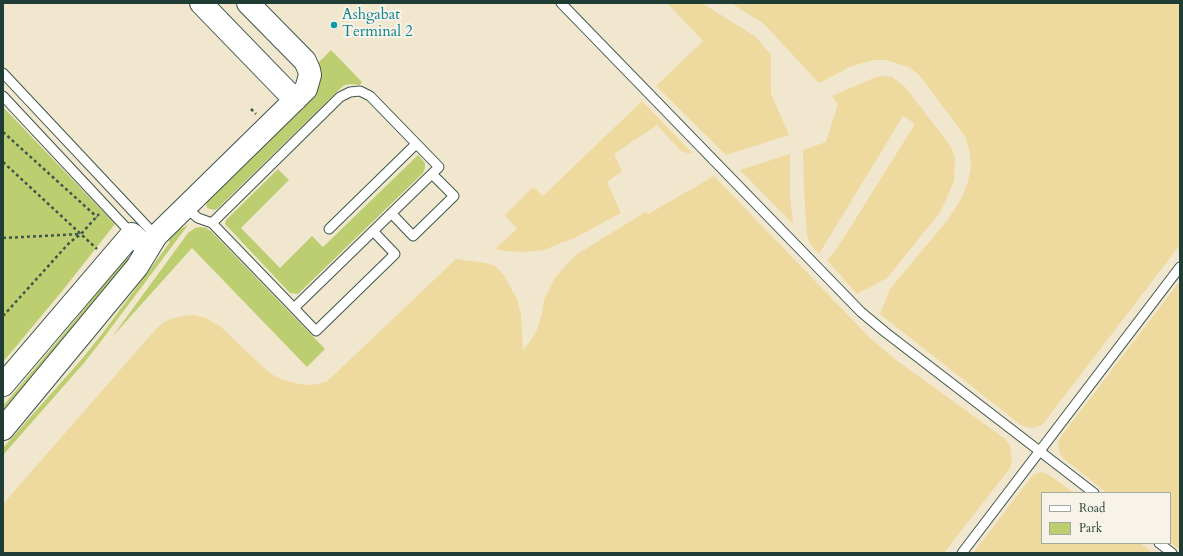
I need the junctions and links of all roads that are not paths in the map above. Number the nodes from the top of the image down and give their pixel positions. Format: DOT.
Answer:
graph roads {
  1 [pos="201,3"];
  2 [pos="248,3"];
  3 [pos="561,3"];
  4 [pos="3,73"];
  5 [pos="3,96"];
  6 [pos="295,100"];
  7 [pos="416,144"];
  8 [pos="432,174"];
  9 [pos="185,207"];
  10 [pos="392,214"];
  11 [pos="212,223"];
  12 [pos="329,229"];
  13 [pos="374,231"];
  14 [pos="132,234"];
  15 [pos="152,243"];
  16 [pos="1180,268"];
  17 [pos="294,308"];
  18 [pos="3,385"];
  19 [pos="3,429"];
  20 [pos="1040,452"];
  21 [pos="1093,492"];
  22 [pos="1160,544"];
  23 [pos="962,553"];
  24 [pos="1172,553"];
  1 -- 6 [label="street"];
  2 -- 6 [label="street"];
  3 -- 20 [label="lane"];
  4 -- 15 [label="lane"];
  5 -- 14 [label="lane"];
  6 -- 9 [label="street"];
  7 -- 8 [label="lane"];
  7 -- 11 [label="lane"];
  7 -- 12 [label="lane"];
  8 -- 10 [label="lane"];
  8 -- 10 [label="lane"];
  9 -- 11 [label="lane"];
  9 -- 15 [label="street"];
  10 -- 13 [label="lane"];
  11 -- 17 [label="lane"];
  13 -- 17 [label="lane"];
  13 -- 17 [label="lane"];
  14 -- 15 [label="street"];
  14 -- 18 [label="street"];
  15 -- 19 [label="street"];
  16 -- 20 [label="lane"];
  20 -- 21 [label="lane"];
  20 -- 23 [label="lane"];
  22 -- 24 [label="lane"];
}
